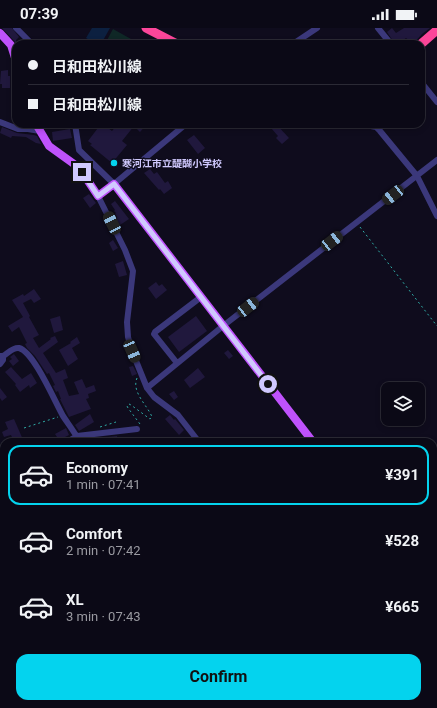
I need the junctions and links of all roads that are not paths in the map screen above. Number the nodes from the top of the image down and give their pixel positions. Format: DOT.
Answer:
graph roads {
  1 [pos="16,28"];
  2 [pos="146,28"];
  3 [pos="318,28"];
  4 [pos="378,28"];
  5 [pos="437,30"];
  6 [pos="0,33"];
  7 [pos="28,40"];
  8 [pos="169,40"];
  9 [pos="299,40"];
  10 [pos="388,40"];
  11 [pos="425,40"];
  12 [pos="12,48"];
  13 [pos="425,87"];
  14 [pos="437,102"];
  15 [pos="0,122"];
  16 [pos="12,127"];
  17 [pos="15,128"];
  18 [pos="33,128"];
  19 [pos="39,128"];
  20 [pos="76,128"];
  21 [pos="181,128"];
  22 [pos="377,128"];
  23 [pos="437,160"];
  24 [pos="417,176"];
  25 [pos="114,184"];
  26 [pos="98,196"];
  27 [pos="437,216"];
  28 [pos="201,297"];
  29 [pos="224,326"];
  30 [pos="2,356"];
  31 [pos="177,363"];
  32 [pos="0,364"];
  33 [pos="147,388"];
  34 [pos="137,429"];
  35 [pos="78,438"];
  36 [pos="83,438"];
  37 [pos="196,438"];
  38 [pos="310,438"];
  1 -- 7 [label="street"];
  2 -- 8 [label="highway"];
  3 -- 9 [label="street"];
  4 -- 10 [label="street"];
  5 -- 11 [label="highway"];
  6 -- 12 [label="main road"];
  13 -- 14 [label="street"];
  15 -- 16 [label="street"];
  17 -- 18 [label="street"];
  19 -- 26 [label="main road"];
  20 -- 25 [label="street"];
  21 -- 25 [label="street"];
  22 -- 24 [label="street"];
  23 -- 24 [label="street"];
  24 -- 27 [label="street"];
  24 -- 29 [label="street"];
  25 -- 26 [label="main road"];
  25 -- 28 [label="main road"];
  26 -- 33 [label="street"];
  28 -- 29 [label="main road"];
  28 -- 31 [label="street"];
  29 -- 31 [label="street"];
  29 -- 38 [label="main road"];
  30 -- 32 [label="street"];
  30 -- 35 [label="street"];
  31 -- 33 [label="street"];
  33 -- 37 [label="street"];
  34 -- 36 [label="street"];
}
